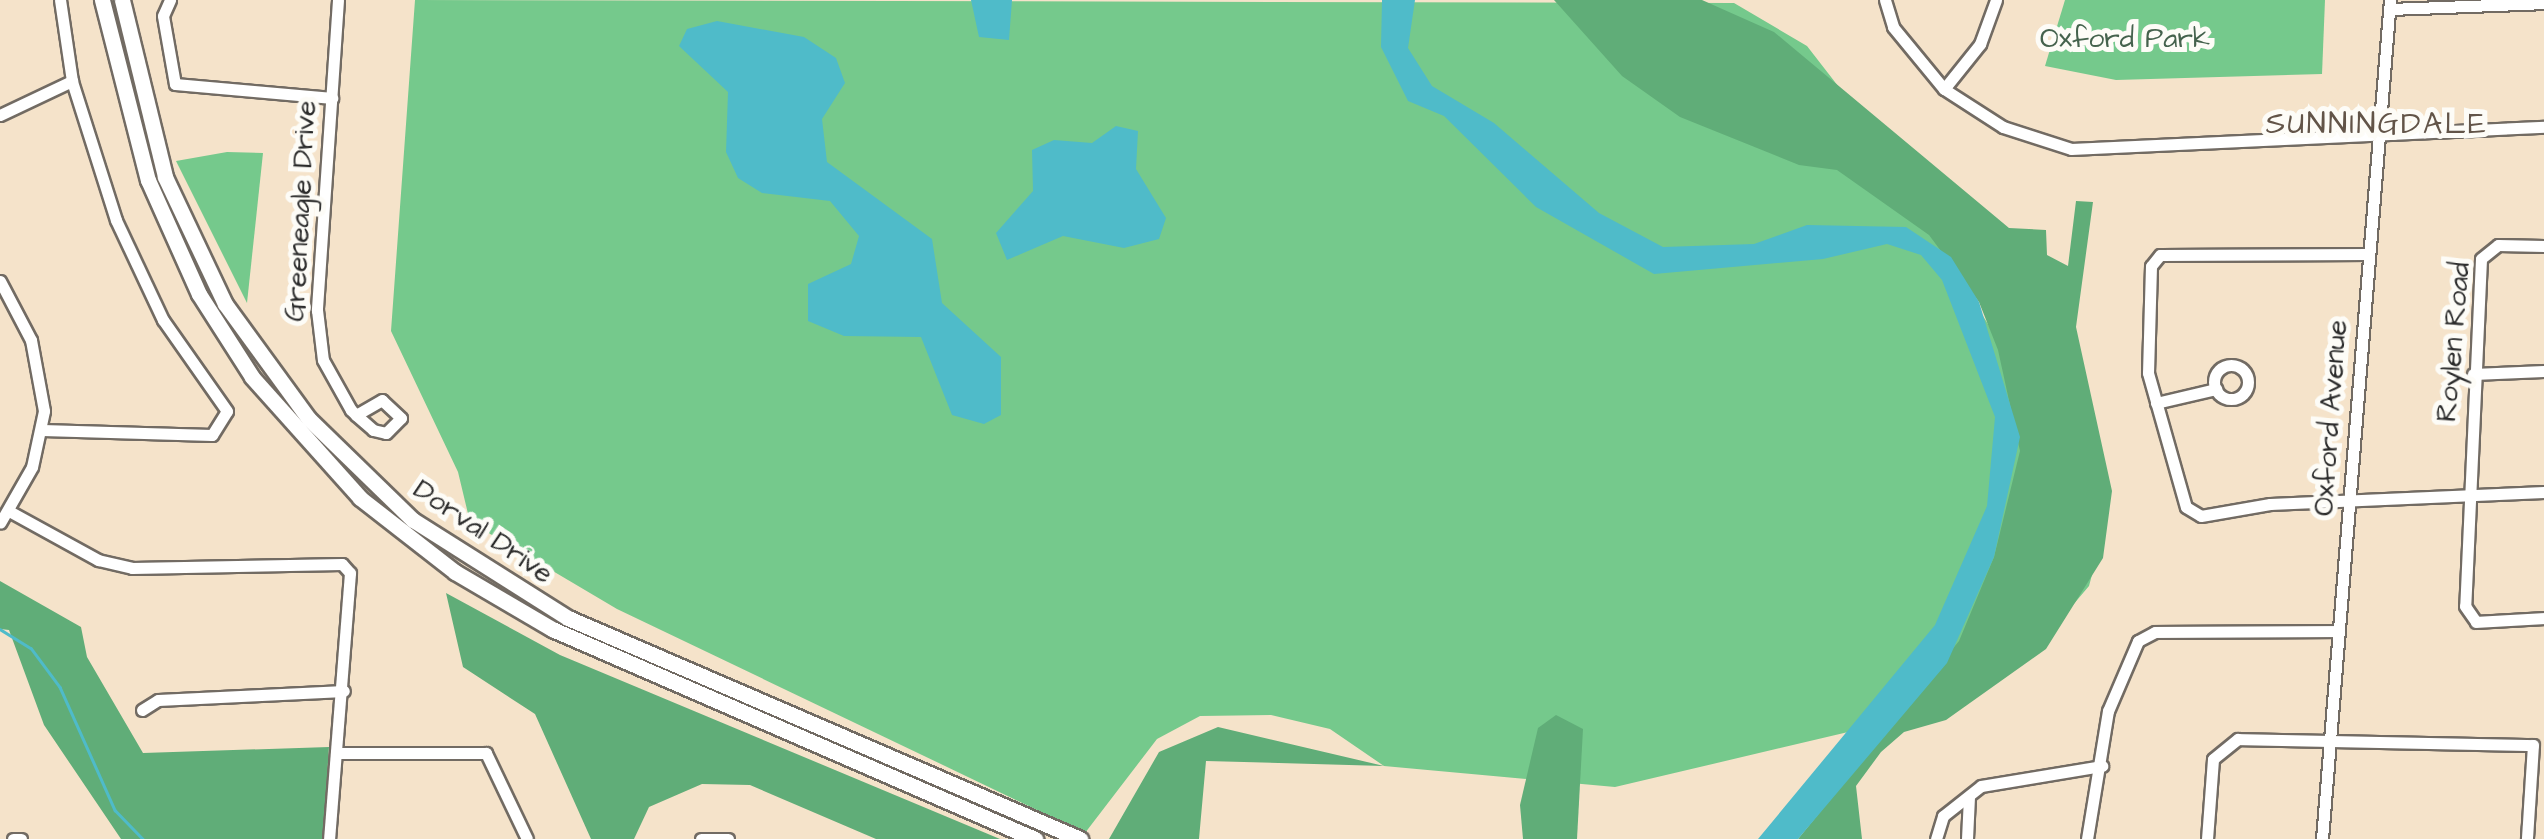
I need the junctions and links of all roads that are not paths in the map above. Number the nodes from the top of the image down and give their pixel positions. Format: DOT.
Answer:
graph roads {
  1 [pos="60,0"];
  2 [pos="102,0"];
  3 [pos="122,0"];
  4 [pos="170,0"];
  5 [pos="338,0"];
  6 [pos="1885,0"];
  7 [pos="1996,0"];
  8 [pos="2544,3"];
  9 [pos="2390,5"];
  10 [pos="72,81"];
  11 [pos="1944,89"];
  12 [pos="332,98"];
  13 [pos="0,115"];
  14 [pos="2544,127"];
  15 [pos="2378,134"];
  16 [pos="2544,246"];
  17 [pos="2368,254"];
  18 [pos="0,281"];
  19 [pos="2544,371"];
  20 [pos="2472,374"];
  21 [pos="2216,389"];
  22 [pos="2156,403"];
  23 [pos="356,414"];
  24 [pos="42,430"];
  25 [pos="2544,492"];
  26 [pos="2471,495"];
  27 [pos="2349,502"];
  28 [pos="8,511"];
  29 [pos="0,524"];
  30 [pos="2544,618"];
  31 [pos="2339,631"];
  32 [pos="344,692"];
  33 [pos="142,710"];
  34 [pos="2330,744"];
  35 [pos="341,753"];
  36 [pos="2102,766"];
  37 [pos="1969,797"];
  38 [pos="329,839"];
  39 [pos="527,839"];
  40 [pos="701,839"];
  41 [pos="728,839"];
  42 [pos="1035,839"];
  43 [pos="1080,839"];
  44 [pos="1936,839"];
  45 [pos="1967,839"];
  46 [pos="2086,839"];
  47 [pos="2208,839"];
  48 [pos="2322,839"];
  49 [pos="2527,839"];
  1 -- 10 [label="street"];
  2 -- 42 [label="main road, Dorval Drive"];
  3 -- 43 [label="main road, Dorval Drive"];
  4 -- 12 [label="street"];
  5 -- 12 [label="street, Greeneagle Drive"];
  6 -- 11 [label="street"];
  7 -- 11 [label="street"];
  8 -- 9 [label="street"];
  9 -- 15 [label="street, Oxford Avenue"];
  10 -- 13 [label="street"];
  10 -- 24 [label="street"];
  11 -- 15 [label="street"];
  12 -- 23 [label="street, Greeneagle Drive"];
  14 -- 15 [label="street"];
  15 -- 17 [label="street, Oxford Avenue"];
  16 -- 20 [label="street, Roylen Road"];
  17 -- 22 [label="street"];
  17 -- 27 [label="street, Oxford Avenue"];
  18 -- 24 [label="street"];
  19 -- 20 [label="street"];
  20 -- 26 [label="street, Roylen Road"];
  21 -- 22 [label="street"];
  22 -- 27 [label="street"];
  24 -- 28 [label="street"];
  25 -- 26 [label="street"];
  26 -- 27 [label="street"];
  26 -- 30 [label="street, Roylen Road"];
  27 -- 31 [label="street, Oxford Avenue"];
  28 -- 29 [label="street"];
  28 -- 32 [label="street"];
  31 -- 34 [label="street, Oxford Avenue"];
  31 -- 36 [label="street"];
  32 -- 33 [label="street"];
  32 -- 35 [label="street"];
  34 -- 47 [label="street"];
  34 -- 48 [label="street, Oxford Avenue"];
  34 -- 49 [label="street"];
  35 -- 38 [label="street"];
  35 -- 39 [label="street"];
  36 -- 37 [label="street"];
  36 -- 46 [label="street"];
  37 -- 44 [label="street"];
  37 -- 45 [label="street"];
  40 -- 41 [label="street"];
}
